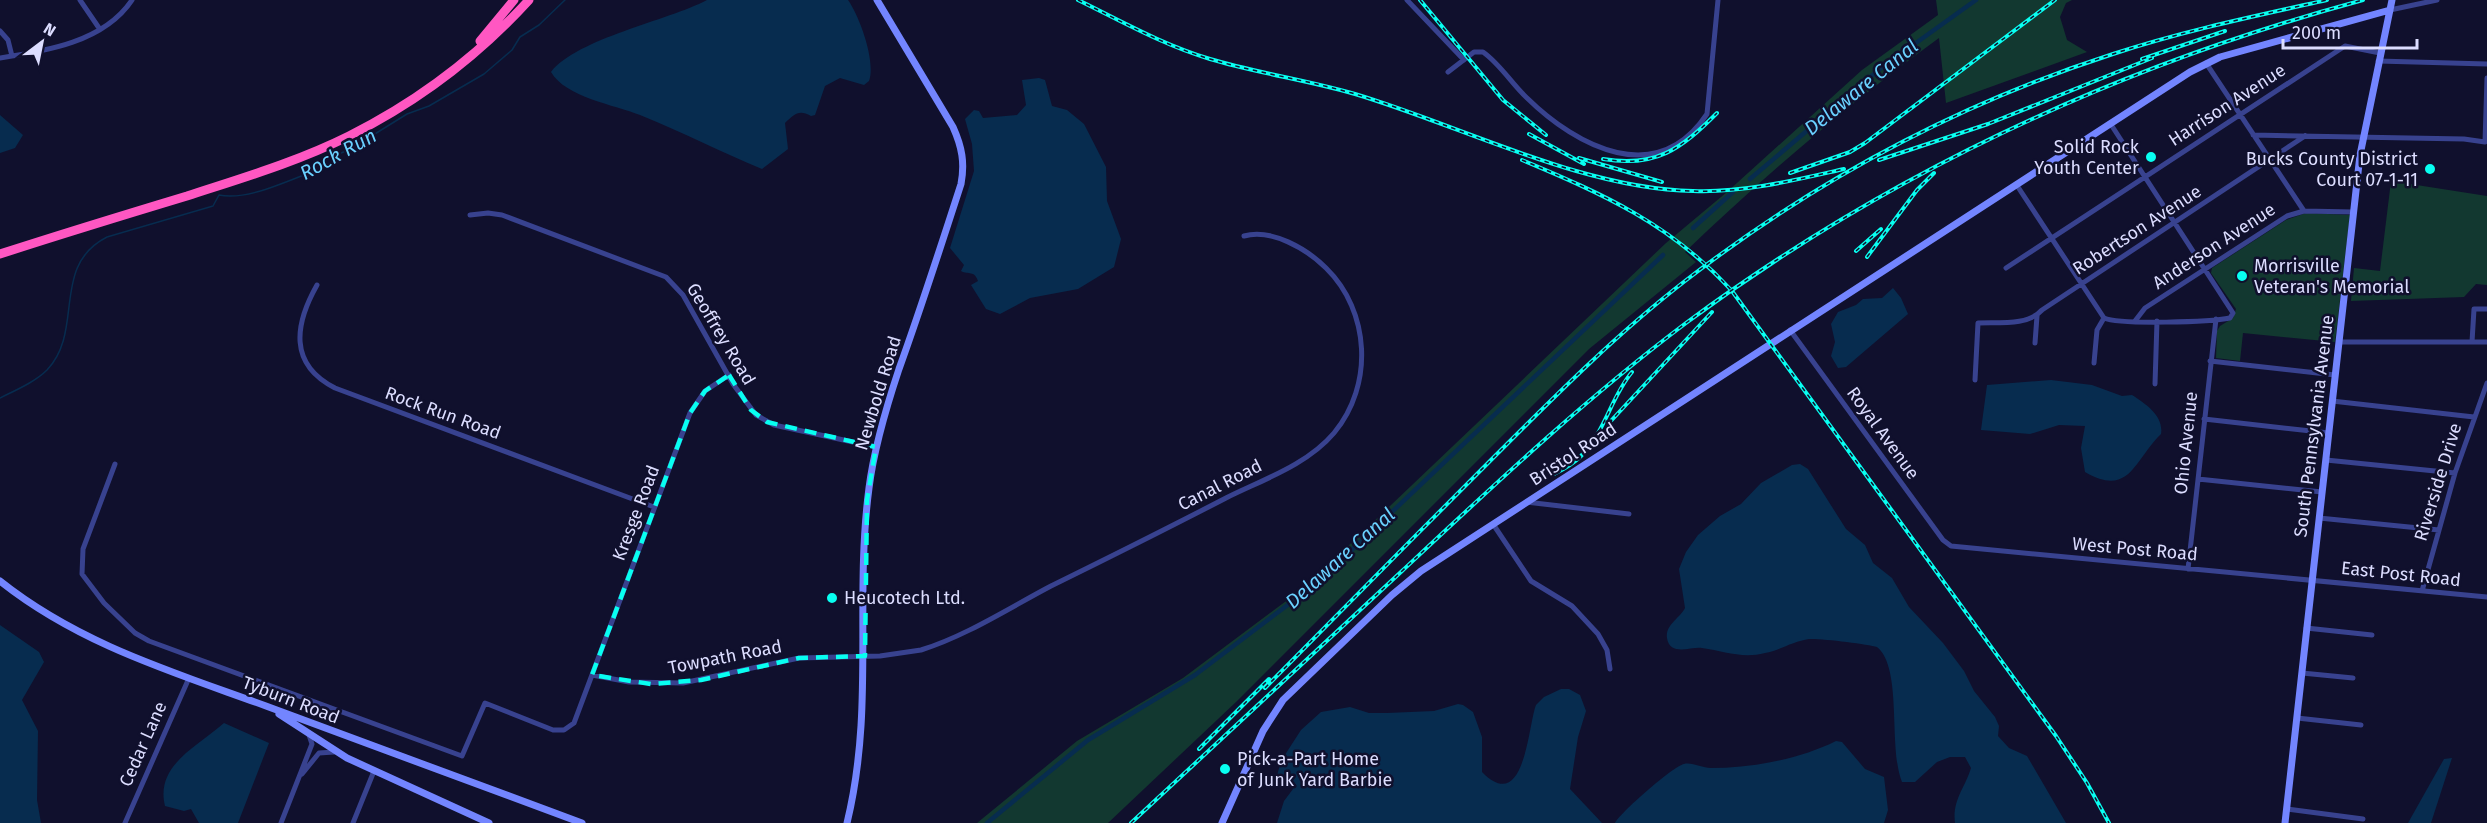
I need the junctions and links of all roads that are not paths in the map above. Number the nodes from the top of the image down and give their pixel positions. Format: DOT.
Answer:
graph roads {
  1 [pos="80,0"];
  2 [pos="132,0"];
  3 [pos="514,0"];
  4 [pos="521,0"];
  5 [pos="529,0"];
  6 [pos="534,0"];
  7 [pos="877,0"];
  8 [pos="1407,0"];
  9 [pos="1718,0"];
  10 [pos="2392,0"];
  11 [pos="2437,0"];
  12 [pos="2390,10"];
  13 [pos="507,23"];
  14 [pos="99,28"];
  15 [pos="0,31"];
  16 [pos="480,40"];
  17 [pos="12,56"];
  18 [pos="2379,57"];
  19 [pos="0,58"];
  20 [pos="1464,60"];
  21 [pos="2206,63"];
  22 [pos="2487,64"];
  23 [pos="1448,72"];
  24 [pos="2487,78"];
  25 [pos="2240,115"];
  26 [pos="2110,123"];
  27 [pos="2253,135"];
  28 [pos="2305,136"];
  29 [pos="2363,136"];
  30 [pos="2269,160"];
  31 [pos="2145,177"];
  32 [pos="2016,184"];
  33 [pos="2304,211"];
  34 [pos="2353,212"];
  35 [pos="470,215"];
  36 [pos="2175,222"];
  37 [pos="1244,237"];
  38 [pos="2051,238"];
  39 [pos="0,248"];
  40 [pos="0,254"];
  41 [pos="2006,268"];
  42 [pos="2206,268"];
  43 [pos="2082,284"];
  44 [pos="317,285"];
  45 [pos="2487,309"];
  46 [pos="2037,316"];
  47 [pos="2104,318"];
  48 [pos="2216,319"];
  49 [pos="2135,321"];
  50 [pos="2157,321"];
  51 [pos="1791,330"];
  52 [pos="2339,342"];
  53 [pos="2472,342"];
  54 [pos="2487,342"];
  55 [pos="2035,343"];
  56 [pos="2210,361"];
  57 [pos="2094,363"];
  58 [pos="729,375"];
  59 [pos="2335,375"];
  60 [pos="1975,380"];
  61 [pos="2487,383"];
  62 [pos="2155,384"];
  63 [pos="2332,401"];
  64 [pos="2474,417"];
  65 [pos="2204,419"];
  66 [pos="2329,433"];
  67 [pos="876,447"];
  68 [pos="2326,460"];
  69 [pos="115,464"];
  70 [pos="2455,473"];
  71 [pos="2198,479"];
  72 [pos="2322,492"];
  73 [pos="1526,502"];
  74 [pos="654,507"];
  75 [pos="1629,514"];
  76 [pos="2319,518"];
  77 [pos="1493,524"];
  78 [pos="2439,530"];
  79 [pos="1956,547"];
  80 [pos="2188,569"];
  81 [pos="2312,580"];
  82 [pos="0,581"];
  83 [pos="2422,591"];
  84 [pos="2487,597"];
  85 [pos="2306,628"];
  86 [pos="2372,634"];
  87 [pos="865,656"];
  88 [pos="1610,669"];
  89 [pos="2302,673"];
  90 [pos="592,675"];
  91 [pos="189,678"];
  92 [pos="2352,678"];
  93 [pos="269,707"];
  94 [pos="2297,718"];
  95 [pos="2361,725"];
  96 [pos="309,735"];
  97 [pos="334,752"];
  98 [pos="374,771"];
  99 [pos="301,776"];
  100 [pos="2287,808"];
  101 [pos="2363,819"];
  102 [pos="125,823"];
  103 [pos="281,823"];
  104 [pos="353,823"];
  105 [pos="489,823"];
  106 [pos="582,823"];
  107 [pos="847,823"];
  108 [pos="1222,823"];
  109 [pos="2286,823"];
  1 -- 14 [label="street"];
  2 -- 14 [label="street"];
  3 -- 16 [label="highway"];
  4 -- 16 [label="highway"];
  5 -- 13 [label="highway"];
  6 -- 13 [label="highway"];
  7 -- 67 [label="main road, Newbold Road"];
  8 -- 20 [label="street"];
  9 -- 20 [label="street"];
  10 -- 12 [label="main road, South Pennsylvania Avenue"];
  11 -- 12 [label="street"];
  12 -- 18 [label="main road, South Pennsylvania Avenue"];
  12 -- 21 [label="main road, Bristol Road"];
  13 -- 40 [label="highway"];
  14 -- 17 [label="street"];
  15 -- 17 [label="street"];
  16 -- 39 [label="highway"];
  17 -- 19 [label="street"];
  18 -- 22 [label="street, Harrison Avenue"];
  18 -- 25 [label="street, Harrison Avenue"];
  18 -- 29 [label="main road, South Pennsylvania Avenue"];
  20 -- 23 [label="street"];
  21 -- 25 [label="street"];
  21 -- 26 [label="main road, Bristol Road"];
  24 -- 29 [label="street"];
  25 -- 27 [label="street"];
  25 -- 31 [label="street, Harrison Avenue"];
  26 -- 31 [label="street"];
  26 -- 32 [label="main road, Bristol Road"];
  27 -- 28 [label="street"];
  27 -- 30 [label="street"];
  28 -- 29 [label="street"];
  28 -- 30 [label="street, Robertson Avenue"];
  29 -- 34 [label="main road, South Pennsylvania Avenue"];
  30 -- 33 [label="street"];
  30 -- 36 [label="street, Robertson Avenue"];
  31 -- 36 [label="street"];
  31 -- 38 [label="street, Harrison Avenue"];
  32 -- 38 [label="street"];
  32 -- 51 [label="main road, Bristol Road"];
  33 -- 34 [label="street, Anderson Avenue"];
  33 -- 42 [label="street, Anderson Avenue"];
  34 -- 52 [label="main road, South Pennsylvania Avenue"];
  35 -- 58 [label="street, Geoffrey Road"];
  36 -- 42 [label="street"];
  36 -- 43 [label="street, Robertson Avenue"];
  37 -- 87 [label="street, Canal Road"];
  38 -- 41 [label="street, Harrison Avenue"];
  38 -- 43 [label="street"];
  42 -- 48 [label="street"];
  42 -- 49 [label="street, Anderson Avenue"];
  43 -- 46 [label="street, Robertson Avenue"];
  43 -- 47 [label="street"];
  44 -- 74 [label="street, Rock Run Road"];
  45 -- 53 [label="street"];
  46 -- 55 [label="street"];
  46 -- 60 [label="street, Robertson Avenue"];
  47 -- 49 [label="street"];
  47 -- 57 [label="street"];
  48 -- 50 [label="street"];
  48 -- 56 [label="street, Ohio Avenue"];
  49 -- 50 [label="street"];
  50 -- 62 [label="street"];
  51 -- 73 [label="main road, Bristol Road"];
  51 -- 79 [label="street, Royal Avenue"];
  52 -- 53 [label="street"];
  52 -- 59 [label="main road, South Pennsylvania Avenue"];
  53 -- 54 [label="street"];
  56 -- 59 [label="street"];
  56 -- 65 [label="street, Ohio Avenue"];
  58 -- 67 [label="street, Geoffrey Road"];
  58 -- 74 [label="street, Kresge Road"];
  59 -- 63 [label="main road, South Pennsylvania Avenue"];
  61 -- 64 [label="street, Riverside Drive"];
  63 -- 64 [label="street"];
  63 -- 66 [label="main road, South Pennsylvania Avenue"];
  64 -- 70 [label="street, Riverside Drive"];
  65 -- 66 [label="street"];
  65 -- 71 [label="street, Ohio Avenue"];
  66 -- 68 [label="main road, South Pennsylvania Avenue"];
  67 -- 87 [label="main road, Newbold Road"];
  68 -- 70 [label="street"];
  68 -- 72 [label="main road, South Pennsylvania Avenue"];
  69 -- 90 [label="street, Kresge Road"];
  70 -- 78 [label="street, Riverside Drive"];
  71 -- 72 [label="street"];
  71 -- 80 [label="street, Ohio Avenue"];
  72 -- 76 [label="main road, South Pennsylvania Avenue"];
  73 -- 75 [label="street"];
  73 -- 77 [label="main road, Bristol Road"];
  74 -- 90 [label="street, Kresge Road"];
  76 -- 78 [label="street"];
  76 -- 81 [label="main road, South Pennsylvania Avenue"];
  77 -- 88 [label="street"];
  77 -- 108 [label="main road, Bristol Road"];
  78 -- 83 [label="street, Riverside Drive"];
  79 -- 80 [label="street, West Post Road"];
  80 -- 81 [label="street, West Post Road"];
  81 -- 83 [label="street, East Post Road"];
  81 -- 85 [label="main road, South Pennsylvania Avenue"];
  82 -- 91 [label="main road, Tyburn Road"];
  83 -- 84 [label="street, East Post Road"];
  85 -- 86 [label="street"];
  85 -- 89 [label="main road, South Pennsylvania Avenue"];
  87 -- 90 [label="street, Towpath Road"];
  87 -- 107 [label="main road, Newbold Road"];
  89 -- 92 [label="street"];
  89 -- 94 [label="main road, South Pennsylvania Avenue"];
  91 -- 93 [label="main road, Tyburn Road"];
  91 -- 102 [label="street, Cedar Lane"];
  93 -- 96 [label="main road"];
  93 -- 106 [label="main road, Tyburn Road"];
  94 -- 95 [label="street"];
  94 -- 100 [label="main road, South Pennsylvania Avenue"];
  96 -- 97 [label="main road"];
  96 -- 99 [label="street"];
  97 -- 98 [label="main road"];
  97 -- 99 [label="street"];
  98 -- 104 [label="street"];
  98 -- 105 [label="main road"];
  99 -- 103 [label="street"];
  100 -- 101 [label="street"];
  100 -- 109 [label="main road, South Pennsylvania Avenue"];
}
